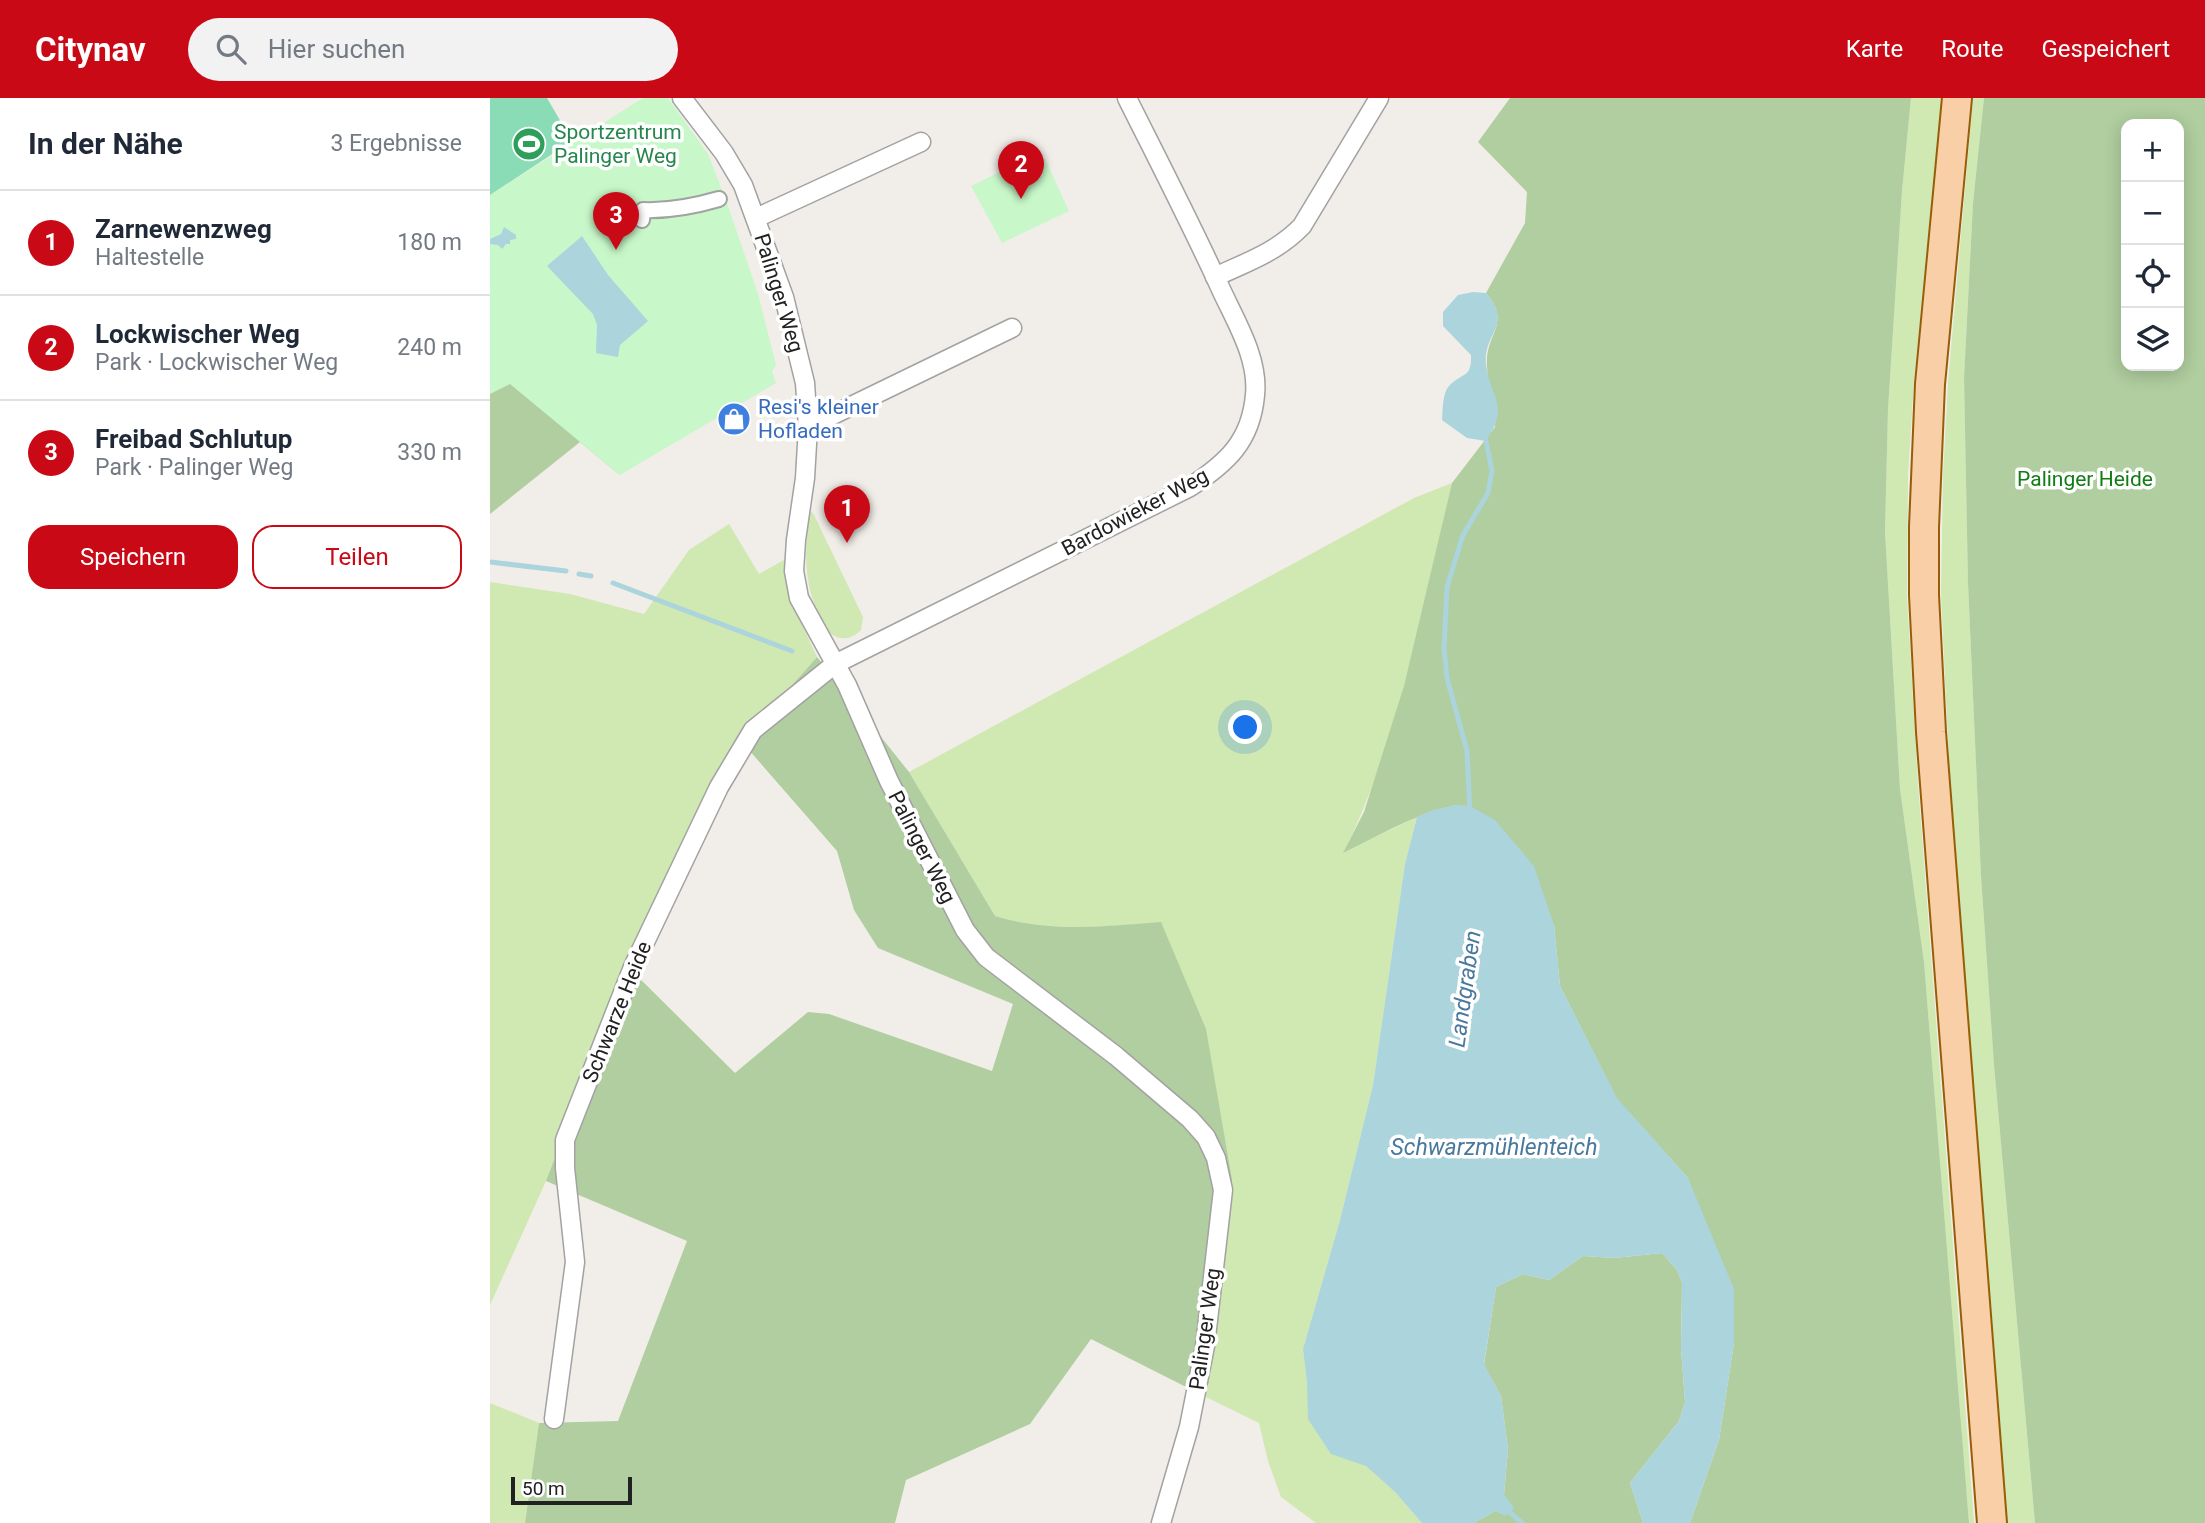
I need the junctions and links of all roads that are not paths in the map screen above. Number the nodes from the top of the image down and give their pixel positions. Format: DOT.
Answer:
graph roads {
  1 [pos="682,98"];
  2 [pos="1127,98"];
  3 [pos="1379,98"];
  4 [pos="1957,98"];
  5 [pos="921,142"];
  6 [pos="719,199"];
  7 [pos="756,218"];
  8 [pos="642,220"];
  9 [pos="1215,277"];
  10 [pos="1012,328"];
  11 [pos="808,427"];
  12 [pos="835,664"];
  13 [pos="554,1419"];
  14 [pos="1161,1523"];
  15 [pos="1992,1523"];
  1 -- 7 [label="street, Palinger Weg"];
  2 -- 9 [label="street, Bardowieker Weg"];
  3 -- 9 [label="street"];
  4 -- 15 [label="main road"];
  5 -- 7 [label="street"];
  6 -- 8 [label="street"];
  7 -- 11 [label="street, Palinger Weg"];
  9 -- 12 [label="street, Bardowieker Weg"];
  10 -- 11 [label="street"];
  11 -- 12 [label="street, Palinger Weg"];
  12 -- 13 [label="street, Schwarze Heide"];
  12 -- 14 [label="street, Palinger Weg"];
}
